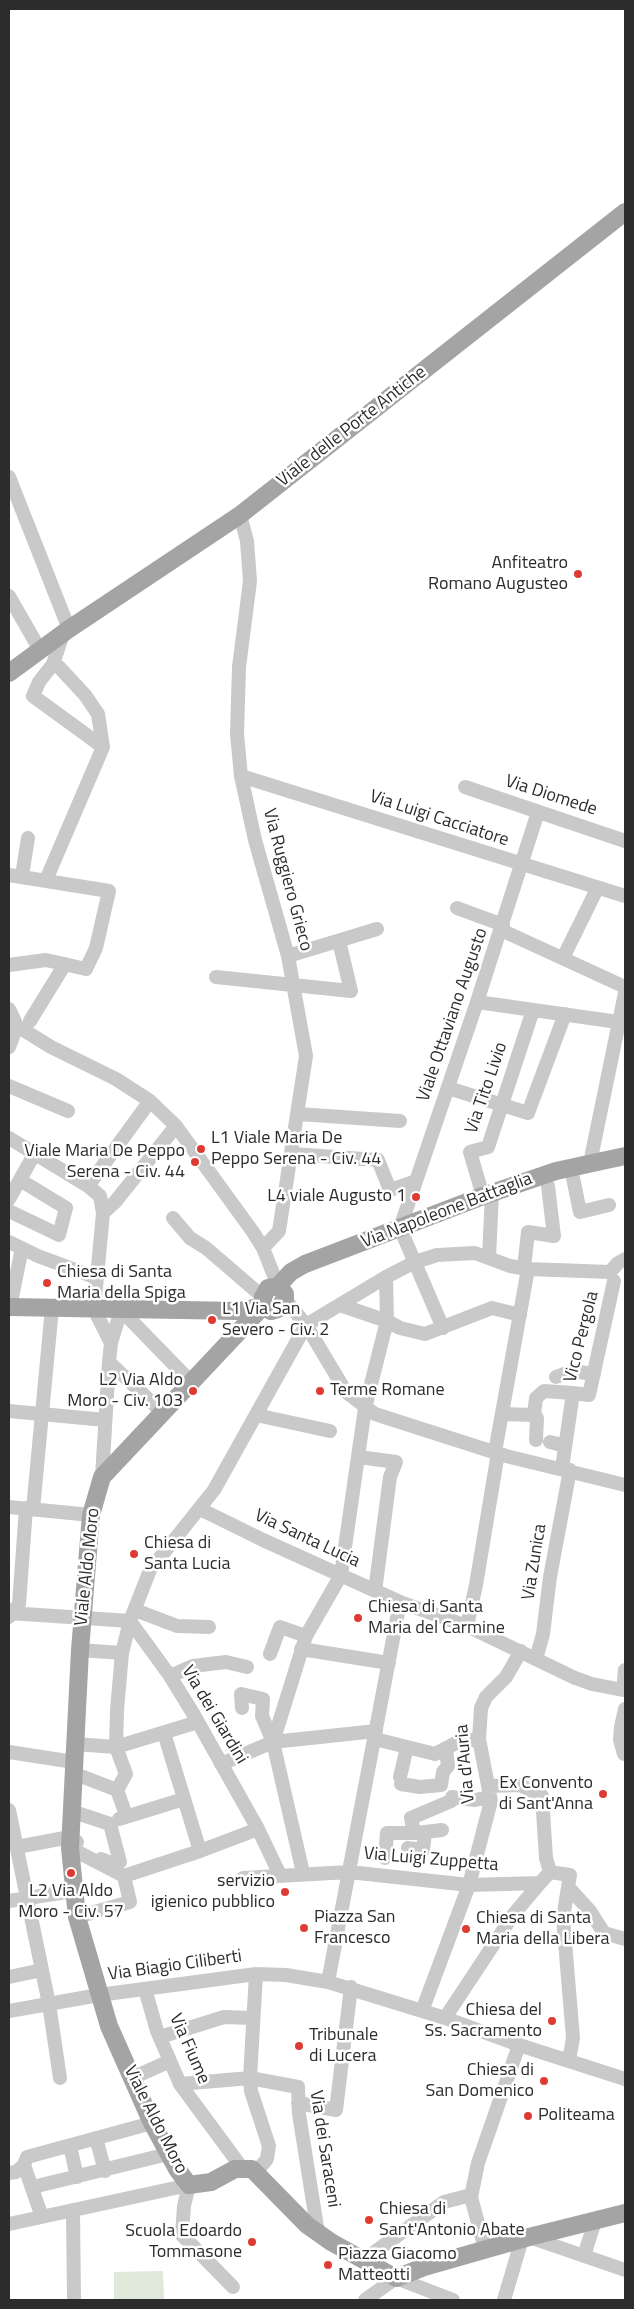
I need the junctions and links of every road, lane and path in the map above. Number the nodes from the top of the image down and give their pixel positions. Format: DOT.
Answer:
graph roads {
  1 [pos="625,212"];
  2 [pos="9,477"];
  3 [pos="240,515"];
  4 [pos="9,596"];
  5 [pos="66,631"];
  6 [pos="40,650"];
  7 [pos="53,664"];
  8 [pos="9,673"];
  9 [pos="102,747"];
  10 [pos="241,776"];
  11 [pos="465,787"];
  12 [pos="538,812"];
  13 [pos="28,838"];
  14 [pos="625,840"];
  15 [pos="522,865"];
  16 [pos="15,875"];
  17 [pos="46,880"];
  18 [pos="597,889"];
  19 [pos="625,896"];
  20 [pos="457,908"];
  21 [pos="502,928"];
  22 [pos="377,929"];
  23 [pos="339,941"];
  24 [pos="288,956"];
  25 [pos="563,958"];
  26 [pos="65,964"];
  27 [pos="9,965"];
  28 [pos="216,977"];
  29 [pos="294,985"];
  30 [pos="625,988"];
  31 [pos="625,993"];
  32 [pos="477,1002"];
  33 [pos="9,1009"];
  34 [pos="533,1010"];
  35 [pos="565,1014"];
  36 [pos="623,1022"];
  37 [pos="24,1023"];
  38 [pos="9,1047"];
  39 [pos="9,1086"];
  40 [pos="448,1088"];
  41 [pos="150,1101"];
  42 [pos="502,1104"];
  43 [pos="68,1111"];
  44 [pos="298,1114"];
  45 [pos="400,1121"];
  46 [pos="176,1126"];
  47 [pos="9,1138"];
  48 [pos="35,1154"];
  49 [pos="292,1154"];
  50 [pos="625,1156"];
  51 [pos="590,1163"];
  52 [pos="571,1168"];
  53 [pos="20,1180"];
  54 [pos="416,1181"];
  55 [pos="88,1186"];
  56 [pos="548,1186"];
  57 [pos="488,1194"];
  58 [pos="9,1199"];
  59 [pos="609,1206"];
  60 [pos="9,1211"];
  61 [pos="103,1213"];
  62 [pos="173,1218"];
  63 [pos="400,1228"];
  64 [pos="9,1242"];
  65 [pos="22,1248"];
  66 [pos="263,1248"];
  67 [pos="489,1258"];
  68 [pos="625,1260"];
  69 [pos="415,1262"];
  70 [pos="270,1264"];
  71 [pos="521,1268"];
  72 [pos="291,1272"];
  73 [pos="389,1276"];
  74 [pos="97,1278"];
  75 [pos="616,1279"];
  76 [pos="275,1300"];
  77 [pos="340,1306"];
  78 [pos="10,1307"];
  79 [pos="52,1308"];
  80 [pos="94,1309"];
  81 [pos="121,1310"];
  82 [pos="520,1315"];
  83 [pos="387,1321"];
  84 [pos="306,1325"];
  85 [pos="443,1328"];
  86 [pos="111,1343"];
  87 [pos="108,1362"];
  88 [pos="594,1374"];
  89 [pos="556,1377"];
  90 [pos="192,1383"];
  91 [pos="573,1393"];
  92 [pos="365,1408"];
  93 [pos="9,1411"];
  94 [pos="163,1413"];
  95 [pos="42,1414"];
  96 [pos="502,1414"];
  97 [pos="256,1415"];
  98 [pos="534,1415"];
  99 [pos="106,1420"];
  100 [pos="330,1431"];
  101 [pos="565,1446"];
  102 [pos="496,1453"];
  103 [pos="359,1457"];
  104 [pos="566,1469"];
  105 [pos="102,1477"];
  106 [pos="625,1485"];
  107 [pos="9,1507"];
  108 [pos="30,1509"];
  109 [pos="200,1509"];
  110 [pos="91,1515"];
  111 [pos="15,1561"];
  112 [pos="341,1575"];
  113 [pos="375,1591"];
  114 [pos="400,1602"];
  115 [pos="9,1614"];
  116 [pos="133,1616"];
  117 [pos="83,1618"];
  118 [pos="467,1626"];
  119 [pos="209,1627"];
  120 [pos="303,1642"];
  121 [pos="80,1650"];
  122 [pos="521,1651"];
  123 [pos="122,1653"];
  124 [pos="270,1654"];
  125 [pos="536,1660"];
  126 [pos="389,1663"];
  127 [pos="247,1666"];
  128 [pos="625,1670"];
  129 [pos="170,1676"];
  130 [pos="624,1692"];
  131 [pos="242,1708"];
  132 [pos="625,1710"];
  133 [pos="198,1722"];
  134 [pos="164,1733"];
  135 [pos="375,1735"];
  136 [pos="479,1739"];
  137 [pos="273,1742"];
  138 [pos="74,1744"];
  139 [pos="116,1747"];
  140 [pos="407,1747"];
  141 [pos="446,1750"];
  142 [pos="9,1752"];
  143 [pos="624,1754"];
  144 [pos="221,1764"];
  145 [pos="74,1768"];
  146 [pos="117,1790"];
  147 [pos="490,1792"];
  148 [pos="184,1799"];
  149 [pos="9,1810"];
  150 [pos="72,1811"];
  151 [pos="126,1815"];
  152 [pos="110,1824"];
  153 [pos="258,1829"];
  154 [pos="442,1830"];
  155 [pos="419,1832"];
  156 [pos="70,1843"];
  157 [pos="17,1847"];
  158 [pos="408,1848"];
  159 [pos="200,1851"];
  160 [pos="385,1858"];
  161 [pos="349,1872"];
  162 [pos="550,1872"];
  163 [pos="303,1874"];
  164 [pos="280,1875"];
  165 [pos="124,1876"];
  166 [pos="243,1878"];
  167 [pos="569,1881"];
  168 [pos="540,1883"];
  169 [pos="469,1885"];
  170 [pos="72,1891"];
  171 [pos="28,1898"];
  172 [pos="9,1902"];
  173 [pos="77,1917"];
  174 [pos="625,1939"];
  175 [pos="42,1970"];
  176 [pos="256,1974"];
  177 [pos="9,1977"];
  178 [pos="328,1982"];
  179 [pos="351,1987"];
  180 [pos="145,1989"];
  181 [pos="99,1995"];
  182 [pos="49,2004"];
  183 [pos="9,2011"];
  184 [pos="422,2011"];
  185 [pos="253,2018"];
  186 [pos="445,2018"];
  187 [pos="160,2037"];
  188 [pos="519,2045"];
  189 [pos="569,2060"];
  190 [pos="170,2061"];
  191 [pos="60,2078"];
  192 [pos="132,2078"];
  193 [pos="250,2078"];
  194 [pos="625,2079"];
  195 [pos="180,2084"];
  196 [pos="298,2103"];
  197 [pos="152,2123"];
  198 [pos="96,2138"];
  199 [pos="70,2146"];
  200 [pos="168,2154"];
  201 [pos="24,2165"];
  202 [pos="249,2170"];
  203 [pos="105,2171"];
  204 [pos="9,2173"];
  205 [pos="77,2177"];
  206 [pos="189,2185"];
  207 [pos="33,2187"];
  208 [pos="471,2195"];
  209 [pos="73,2210"];
  210 [pos="625,2213"];
  211 [pos="42,2217"];
  212 [pos="595,2221"];
  213 [pos="9,2224"];
  214 [pos="325,2238"];
  215 [pos="525,2238"];
  216 [pos="485,2249"];
  217 [pos="584,2256"];
  218 [pos="365,2259"];
  219 [pos="625,2270"];
  220 [pos="396,2278"];
  221 [pos="233,2287"];
  222 [pos="74,2300"];
  223 [pos="365,2300"];
  224 [pos="453,2300"];
  225 [pos="504,2300"];
  1 -- 3 [label="main road, Viale delle Porte Antiche"];
  2 -- 5 [label="street"];
  3 -- 5 [label="main road, Viale delle Porte Antiche"];
  3 -- 10 [label="street, Via Ruggiero Grieco"];
  4 -- 6 [label="street"];
  5 -- 6 [label="main road, Viale delle Porte Antiche"];
  5 -- 7 [label="street"];
  6 -- 8 [label="main road, Viale delle Porte Antiche"];
  7 -- 9 [label="street"];
  7 -- 9 [label="street"];
  9 -- 17 [label="street"];
  10 -- 15 [label="street, Via Luigi Cacciatore"];
  10 -- 24 [label="street, Via Ruggiero Grieco"];
  11 -- 12 [label="street, Via Diomede"];
  12 -- 14 [label="street, Via Diomede"];
  12 -- 15 [label="street, Viale Ottaviano Augusto"];
  13 -- 16 [label="street"];
  15 -- 18 [label="street, Via Luigi Cacciatore"];
  15 -- 21 [label="street, Viale Ottaviano Augusto"];
  16 -- 17 [label="street"];
  17 -- 26 [label="street"];
  18 -- 19 [label="street, Via Luigi Cacciatore"];
  18 -- 25 [label="street"];
  20 -- 21 [label="street"];
  21 -- 25 [label="street"];
  21 -- 32 [label="street, Viale Ottaviano Augusto"];
  22 -- 23 [label="street"];
  23 -- 24 [label="street"];
  23 -- 29 [label="street"];
  24 -- 29 [label="street, Via Ruggiero Grieco"];
  25 -- 30 [label="street"];
  26 -- 27 [label="street"];
  26 -- 37 [label="street"];
  28 -- 29 [label="street"];
  29 -- 44 [label="street, Via Ruggiero Grieco"];
  31 -- 36 [label="street"];
  32 -- 34 [label="street"];
  32 -- 40 [label="street, Viale Ottaviano Augusto"];
  33 -- 37 [label="street"];
  34 -- 35 [label="street"];
  34 -- 42 [label="street, Via Tito Livio"];
  35 -- 36 [label="street"];
  35 -- 42 [label="street"];
  36 -- 51 [label="street"];
  37 -- 38 [label="street"];
  37 -- 41 [label="street"];
  39 -- 43 [label="street"];
  40 -- 42 [label="street"];
  40 -- 54 [label="street, Viale Ottaviano Augusto"];
  41 -- 46 [label="street"];
  41 -- 55 [label="street"];
  42 -- 57 [label="street, Via Tito Livio"];
  44 -- 45 [label="street"];
  44 -- 49 [label="street, Via Ruggiero Grieco"];
  46 -- 61 [label="street"];
  46 -- 66 [label="street"];
  47 -- 48 [label="street"];
  48 -- 53 [label="street"];
  48 -- 55 [label="street"];
  49 -- 54 [label="street"];
  49 -- 66 [label="street, Via Ruggiero Grieco"];
  50 -- 51 [label="main road, Via Napoleone Battaglia"];
  51 -- 52 [label="main road, Via Napoleone Battaglia"];
  52 -- 57 [label="main road, Via Napoleone Battaglia"];
  52 -- 59 [label="street"];
  53 -- 58 [label="street"];
  53 -- 60 [label="street"];
  54 -- 63 [label="street, Viale Ottaviano Augusto"];
  55 -- 61 [label="street"];
  56 -- 71 [label="street"];
  57 -- 63 [label="main road, Via Napoleone Battaglia"];
  57 -- 67 [label="street"];
  61 -- 74 [label="street"];
  62 -- 76 [label="street"];
  63 -- 69 [label="street"];
  63 -- 72 [label="main road, Via Napoleone Battaglia"];
  64 -- 65 [label="street"];
  65 -- 74 [label="street"];
  65 -- 78 [label="street"];
  66 -- 70 [label="street"];
  67 -- 69 [label="street"];
  67 -- 71 [label="street"];
  68 -- 75 [label="street"];
  69 -- 73 [label="street"];
  69 -- 85 [label="street"];
  70 -- 72 [label="street"];
  70 -- 76 [label="street"];
  71 -- 75 [label="street"];
  71 -- 82 [label="street"];
  72 -- 76 [label="main road, Via Napoleone Battaglia"];
  73 -- 77 [label="street"];
  73 -- 83 [label="street"];
  74 -- 80 [label="street"];
  75 -- 88 [label="street, Vico Pergola"];
  76 -- 81 [label="main road"];
  76 -- 84 [label="street"];
  76 -- 90 [label="main road, Viale Aldo Moro"];
  77 -- 83 [label="street"];
  77 -- 84 [label="street"];
  78 -- 79 [label="main road"];
  79 -- 80 [label="main road"];
  79 -- 95 [label="street"];
  80 -- 81 [label="main road"];
  80 -- 86 [label="street"];
  81 -- 86 [label="street"];
  81 -- 90 [label="street"];
  82 -- 85 [label="street"];
  82 -- 96 [label="street"];
  83 -- 85 [label="street"];
  83 -- 92 [label="street"];
  84 -- 92 [label="street"];
  84 -- 97 [label="street"];
  86 -- 87 [label="street"];
  87 -- 94 [label="street"];
  87 -- 99 [label="street"];
  88 -- 89 [label="street"];
  88 -- 91 [label="street, Vico Pergola"];
  90 -- 94 [label="main road, Viale Aldo Moro"];
  91 -- 98 [label="street"];
  91 -- 101 [label="street, Vico Pergola"];
  92 -- 102 [label="street"];
  92 -- 103 [label="street"];
  93 -- 95 [label="street"];
  94 -- 105 [label="main road, Viale Aldo Moro"];
  95 -- 99 [label="street"];
  95 -- 108 [label="street"];
  96 -- 98 [label="street"];
  96 -- 102 [label="street"];
  97 -- 100 [label="street"];
  97 -- 109 [label="street"];
  98 -- 101 [label="street"];
  99 -- 105 [label="street"];
  101 -- 104 [label="street, Vico Pergola"];
  102 -- 104 [label="street"];
  102 -- 118 [label="street"];
  103 -- 112 [label="street"];
  103 -- 113 [label="street"];
  104 -- 106 [label="street"];
  104 -- 125 [label="street, Via Zunica"];
  105 -- 110 [label="main road, Viale Aldo Moro"];
  107 -- 108 [label="street"];
  108 -- 110 [label="street"];
  108 -- 111 [label="street"];
  109 -- 112 [label="street, Via Santa Lucia"];
  109 -- 116 [label="street"];
  110 -- 117 [label="main road, Viale Aldo Moro"];
  111 -- 115 [label="street"];
  112 -- 113 [label="street, Via Santa Lucia"];
  112 -- 120 [label="street"];
  113 -- 114 [label="street, Via Santa Lucia"];
  114 -- 118 [label="street, Via Santa Lucia"];
  114 -- 126 [label="street"];
  115 -- 117 [label="street"];
  116 -- 117 [label="street"];
  116 -- 119 [label="street"];
  116 -- 123 [label="street"];
  116 -- 129 [label="street, Via dei Giardini"];
  117 -- 121 [label="main road, Viale Aldo Moro"];
  118 -- 122 [label="street, Via Santa Lucia"];
  120 -- 124 [label="street"];
  120 -- 126 [label="street"];
  120 -- 137 [label="street"];
  121 -- 123 [label="street"];
  121 -- 138 [label="main road, Viale Aldo Moro"];
  122 -- 125 [label="street, Via Santa Lucia"];
  122 -- 136 [label="street, Via d'Auria"];
  123 -- 139 [label="street"];
  125 -- 130 [label="street, Via Santa Lucia"];
  126 -- 135 [label="street"];
  127 -- 129 [label="street"];
  128 -- 130 [label="street"];
  129 -- 133 [label="street, Via dei Giardini"];
  131 -- 137 [label="street"];
  132 -- 143 [label="street"];
  133 -- 134 [label="street"];
  133 -- 144 [label="street, Via dei Giardini"];
  134 -- 139 [label="street"];
  134 -- 148 [label="street"];
  135 -- 137 [label="street"];
  135 -- 140 [label="street"];
  135 -- 161 [label="street"];
  136 -- 141 [label="street"];
  136 -- 147 [label="street, Via d'Auria"];
  137 -- 144 [label="street"];
  137 -- 163 [label="street"];
  138 -- 139 [label="street"];
  138 -- 145 [label="main road, Viale Aldo Moro"];
  139 -- 146 [label="street"];
  140 -- 141 [label="street"];
  140 -- 141 [label="street"];
  142 -- 145 [label="street"];
  144 -- 153 [label="street, Via dei Giardini"];
  145 -- 146 [label="street"];
  145 -- 150 [label="main road, Viale Aldo Moro"];
  146 -- 151 [label="street"];
  147 -- 155 [label="street"];
  147 -- 162 [label="street"];
  147 -- 169 [label="street, Via d'Auria"];
  148 -- 151 [label="street"];
  148 -- 159 [label="street"];
  149 -- 157 [label="street"];
  150 -- 152 [label="street"];
  150 -- 156 [label="main road, Viale Aldo Moro"];
  151 -- 152 [label="street"];
  152 -- 156 [label="street"];
  153 -- 159 [label="street"];
  153 -- 164 [label="street, Via dei Giardini"];
  154 -- 155 [label="street"];
  155 -- 158 [label="street"];
  155 -- 160 [label="street"];
  156 -- 157 [label="street"];
  156 -- 165 [label="street"];
  156 -- 170 [label="main road, Viale Aldo Moro"];
  157 -- 171 [label="street"];
  159 -- 165 [label="street"];
  161 -- 163 [label="street, Via Luigi Zuppetta"];
  161 -- 169 [label="street, Via Luigi Zuppetta"];
  161 -- 178 [label="street"];
  162 -- 167 [label="street"];
  162 -- 168 [label="street"];
  163 -- 164 [label="street, Via Luigi Zuppetta"];
  164 -- 166 [label="street, Via Luigi Zuppetta"];
  165 -- 173 [label="street"];
  167 -- 174 [label="street"];
  167 -- 189 [label="street"];
  168 -- 169 [label="street, Via Luigi Zuppetta"];
  168 -- 186 [label="street"];
  169 -- 184 [label="street, Via d'Auria"];
  170 -- 171 [label="street"];
  170 -- 173 [label="main road, Viale Aldo Moro"];
  171 -- 172 [label="street"];
  171 -- 175 [label="street"];
  173 -- 181 [label="main road, Viale Aldo Moro"];
  175 -- 177 [label="street"];
  175 -- 182 [label="street"];
  176 -- 178 [label="street, Via Biagio Ciliberti"];
  176 -- 180 [label="street, Via Biagio Ciliberti"];
  176 -- 185 [label="street"];
  178 -- 179 [label="street, Via Biagio Ciliberti"];
  179 -- 184 [label="street, Via Biagio Ciliberti"];
  179 -- 196 [label="street"];
  180 -- 181 [label="street, Via Biagio Ciliberti"];
  180 -- 187 [label="street, Via Fiume"];
  181 -- 182 [label="street, Via Biagio Ciliberti"];
  181 -- 192 [label="main road, Viale Aldo Moro"];
  182 -- 183 [label="street, Via Biagio Ciliberti"];
  182 -- 191 [label="street"];
  184 -- 186 [label="street, Via Biagio Ciliberti"];
  185 -- 187 [label="street"];
  185 -- 193 [label="street"];
  186 -- 188 [label="street, Via Biagio Ciliberti"];
  187 -- 190 [label="street, Via Fiume"];
  188 -- 189 [label="street, Via Biagio Ciliberti"];
  188 -- 208 [label="street"];
  189 -- 194 [label="street, Via Biagio Ciliberti"];
  190 -- 192 [label="street"];
  190 -- 195 [label="street, Via Fiume"];
  192 -- 197 [label="main road, Viale Aldo Moro"];
  193 -- 195 [label="street"];
  193 -- 196 [label="street, Via dei Saraceni"];
  193 -- 202 [label="street"];
  195 -- 202 [label="street, Via Fiume"];
  196 -- 214 [label="street, Via dei Saraceni"];
  197 -- 198 [label="street"];
  197 -- 200 [label="main road, Viale Aldo Moro"];
  198 -- 199 [label="street"];
  198 -- 203 [label="street"];
  199 -- 201 [label="street"];
  199 -- 205 [label="street"];
  200 -- 203 [label="street"];
  200 -- 206 [label="main road, Viale Aldo Moro"];
  201 -- 204 [label="street"];
  201 -- 207 [label="street"];
  202 -- 206 [label="main road, Viale Aldo Moro"];
  202 -- 214 [label="main road"];
  203 -- 205 [label="street"];
  205 -- 207 [label="street"];
  206 -- 209 [label="street"];
  206 -- 221 [label="street"];
  207 -- 211 [label="street"];
  208 -- 216 [label="street"];
  208 -- 218 [label="street"];
  209 -- 211 [label="street"];
  209 -- 222 [label="street"];
  210 -- 212 [label="main road"];
  211 -- 213 [label="street"];
  212 -- 215 [label="main road"];
  212 -- 217 [label="street"];
  214 -- 218 [label="main road"];
  215 -- 216 [label="main road"];
  215 -- 217 [label="street"];
  215 -- 225 [label="street"];
  216 -- 220 [label="main road"];
  217 -- 219 [label="street"];
  218 -- 220 [label="main road"];
  220 -- 223 [label="street"];
  220 -- 224 [label="street"];
}
